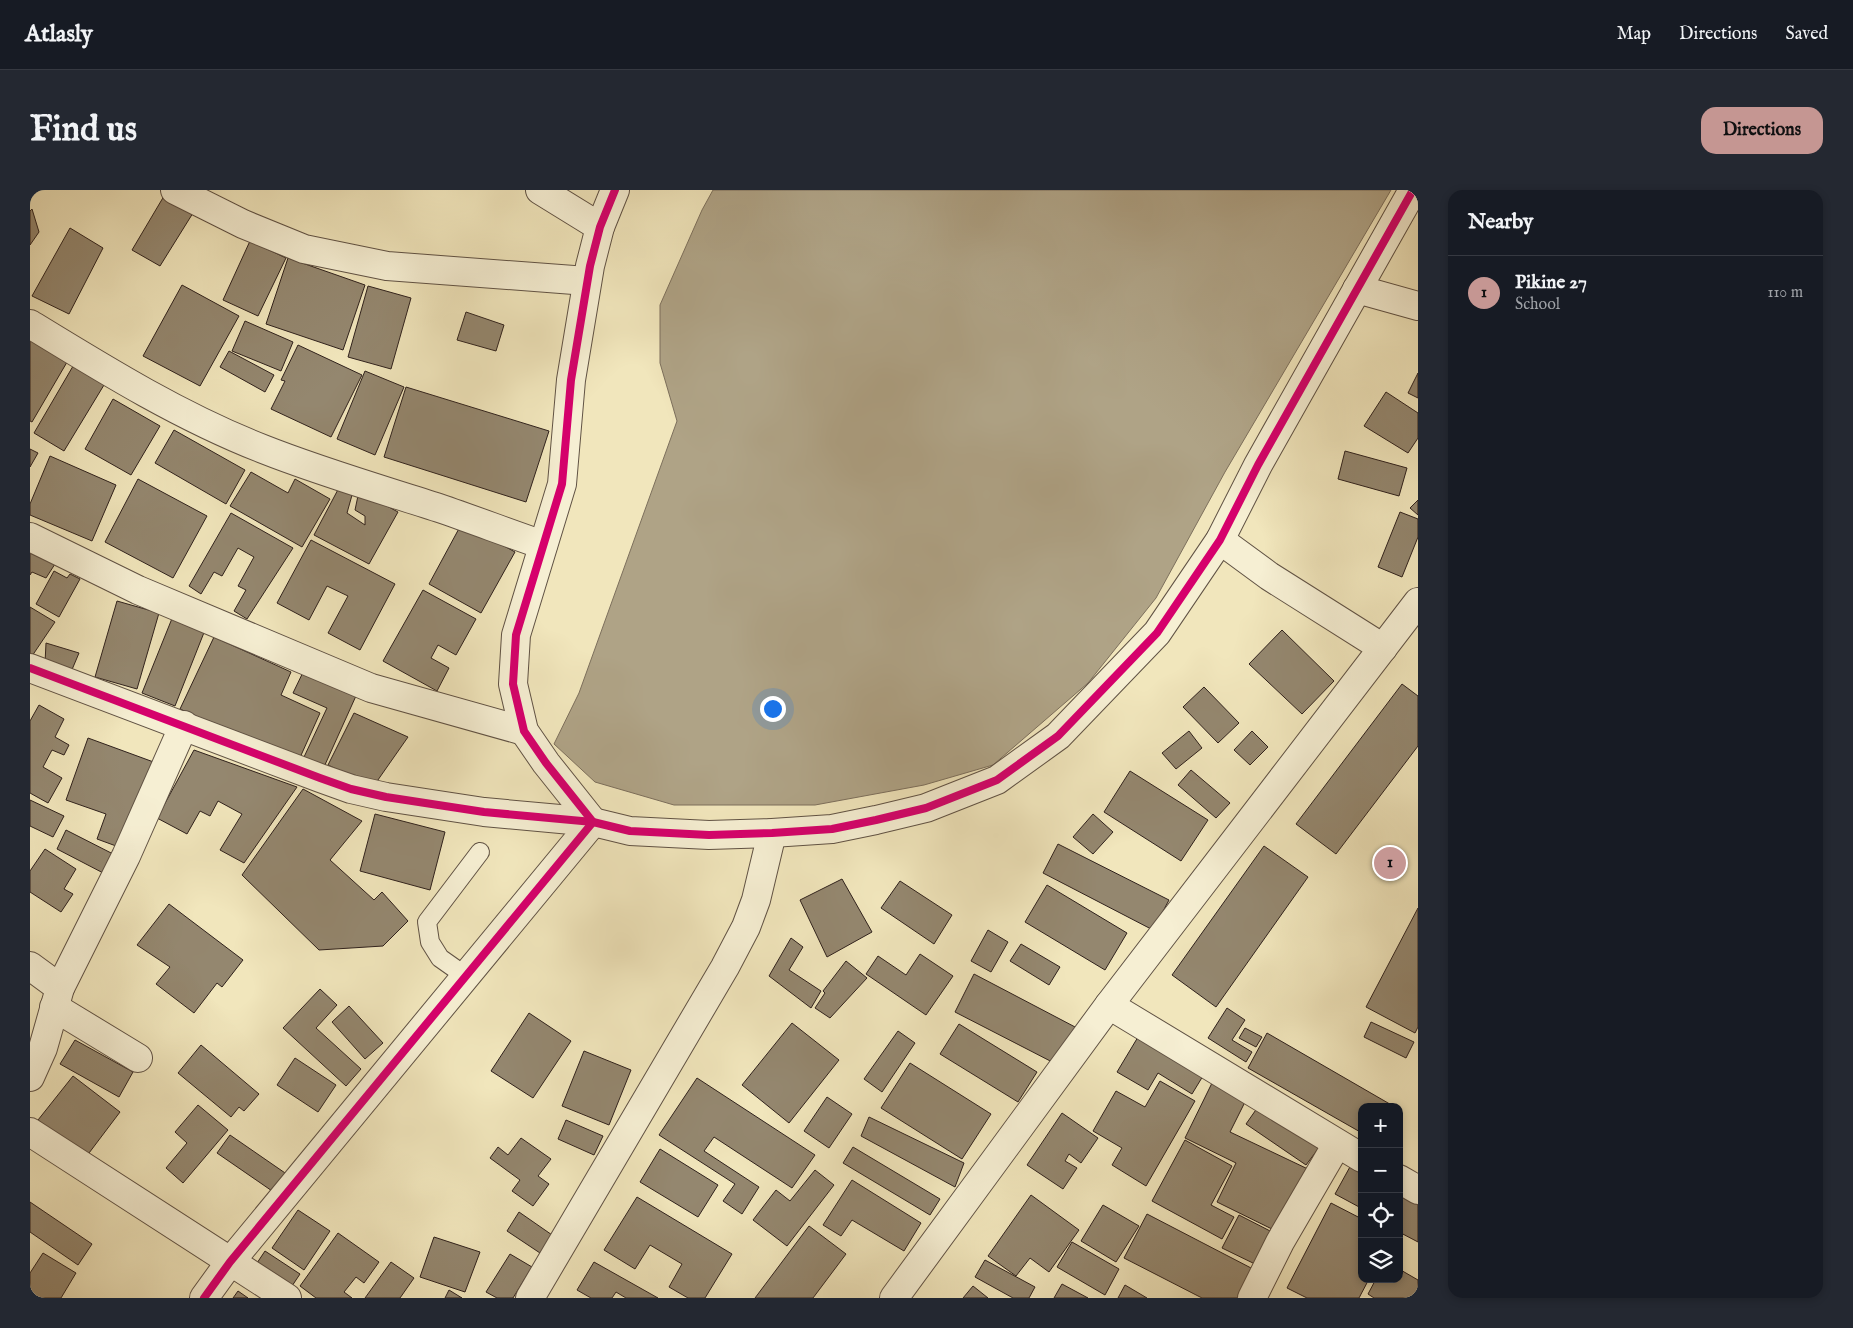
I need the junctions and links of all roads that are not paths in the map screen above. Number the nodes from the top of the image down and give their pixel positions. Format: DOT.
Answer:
graph roads {
  1 [pos="175,190"];
  2 [pos="540,190"];
  3 [pos="615,190"];
  4 [pos="1413,190"];
  5 [pos="600,227"];
  6 [pos="587,282"];
  7 [pos="1357,289"];
  8 [pos="1418,306"];
  9 [pos="30,324"];
  10 [pos="30,538"];
  11 [pos="1220,540"];
  12 [pos="543,545"];
  13 [pos="1418,602"];
  14 [pos="1418,627"];
  15 [pos="1388,642"];
  16 [pos="30,668"];
  17 [pos="184,725"];
  18 [pos="524,730"];
  19 [pos="593,822"];
  20 [pos="772,834"];
  21 [pos="480,852"];
  22 [pos="30,966"];
  23 [pos="467,977"];
  24 [pos="57,997"];
  25 [pos="1109,1005"];
  26 [pos="138,1058"];
  27 [pos="30,1077"];
  28 [pos="30,1132"];
  29 [pos="1337,1144"];
  30 [pos="1358,1156"];
  31 [pos="1403,1181"];
  32 [pos="1418,1190"];
  33 [pos="230,1262"];
  34 [pos="204,1298"];
  35 [pos="287,1298"];
  36 [pos="530,1298"];
  37 [pos="894,1298"];
  38 [pos="1252,1298"];
  1 -- 6 [label="street"];
  2 -- 5 [label="street"];
  3 -- 5 [label="street"];
  4 -- 7 [label="street"];
  5 -- 6 [label="street"];
  6 -- 12 [label="street"];
  7 -- 8 [label="street"];
  7 -- 11 [label="street"];
  9 -- 12 [label="street"];
  10 -- 18 [label="street"];
  11 -- 15 [label="street"];
  11 -- 20 [label="street"];
  12 -- 18 [label="street"];
  13 -- 15 [label="street"];
  14 -- 15 [label="street"];
  15 -- 25 [label="street"];
  16 -- 17 [label="street"];
  17 -- 19 [label="street"];
  17 -- 24 [label="street"];
  18 -- 19 [label="street"];
  19 -- 20 [label="street"];
  19 -- 23 [label="street"];
  20 -- 36 [label="street"];
  21 -- 23 [label="lane"];
  22 -- 24 [label="street"];
  23 -- 33 [label="street"];
  24 -- 26 [label="street"];
  24 -- 27 [label="street"];
  25 -- 29 [label="street"];
  25 -- 37 [label="street"];
  28 -- 33 [label="street"];
  29 -- 30 [label="street"];
  29 -- 38 [label="street"];
  31 -- 32 [label="street"];
  33 -- 34 [label="street"];
  33 -- 35 [label="street"];
}
